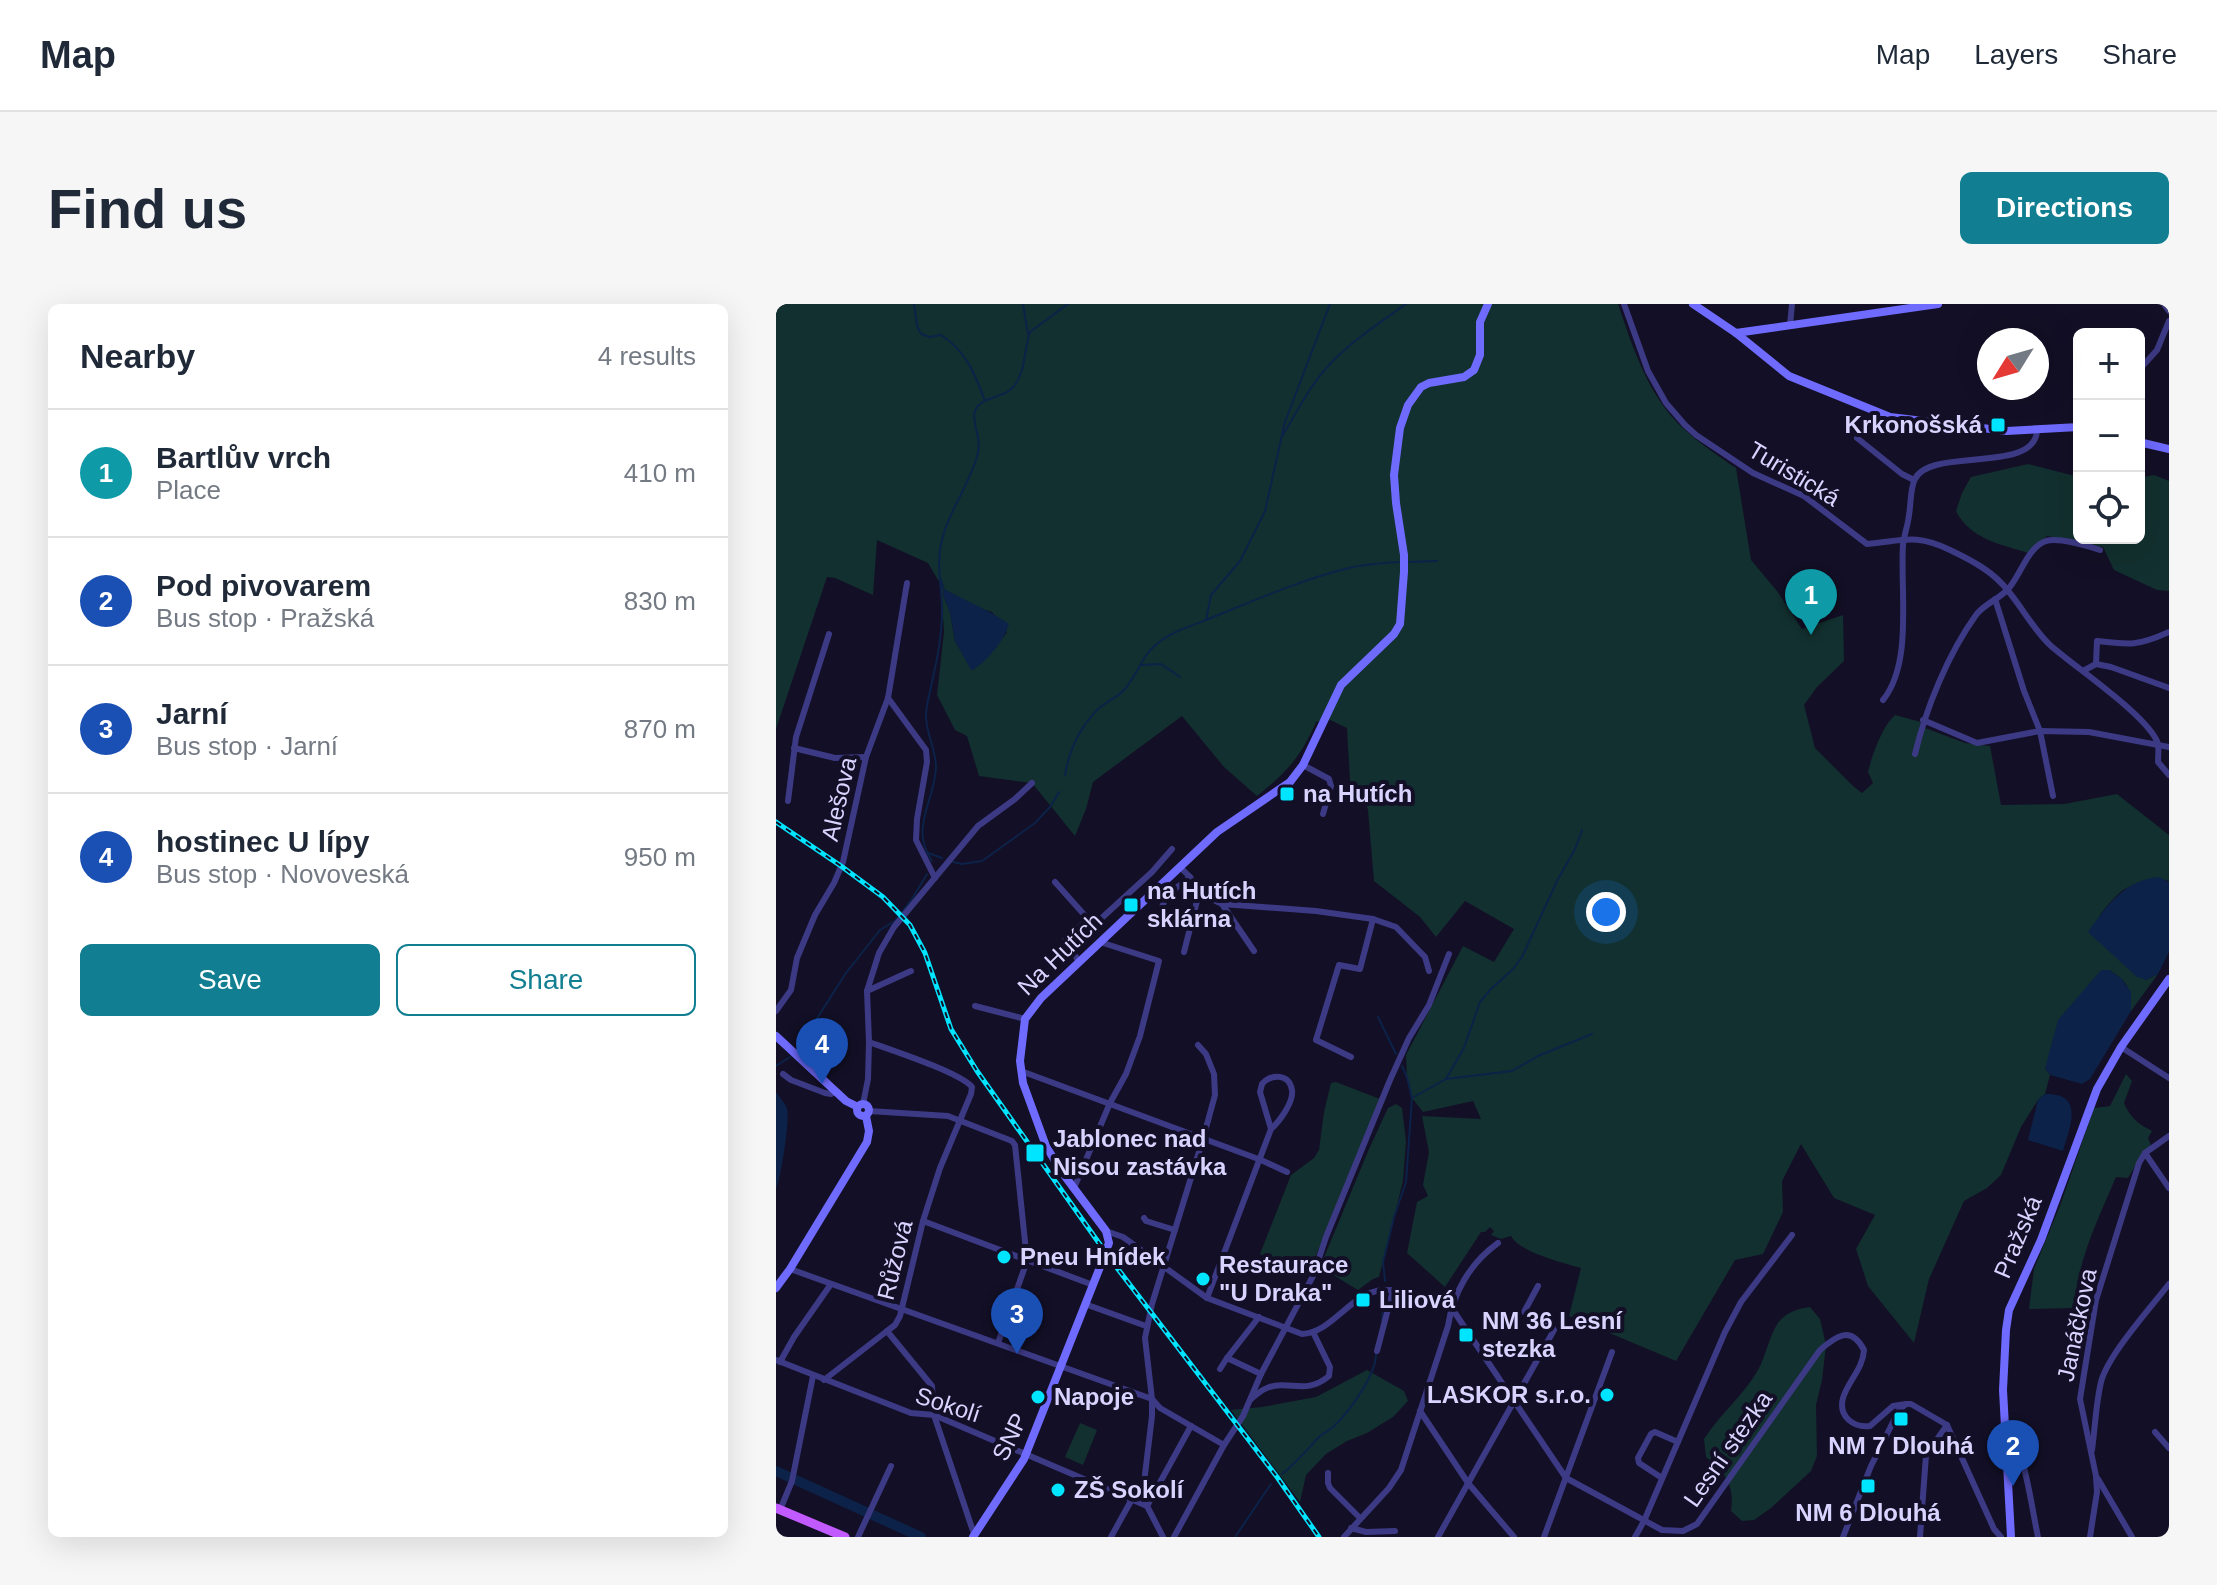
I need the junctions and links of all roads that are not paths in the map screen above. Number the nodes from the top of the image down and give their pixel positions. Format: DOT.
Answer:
graph roads {
  1 [pos="1488,304"];
  2 [pos="1624,304"];
  3 [pos="1693,304"];
  4 [pos="1792,304"];
  5 [pos="1938,304"];
  6 [pos="2164,304"];
  7 [pos="2169,311"];
  8 [pos="2169,321"];
  9 [pos="1790,325"];
  10 [pos="1736,333"];
  11 [pos="2145,363"];
  12 [pos="2073,428"];
  13 [pos="2037,431"];
  14 [pos="1857,438"];
  15 [pos="2145,443"];
  16 [pos="2169,449"];
  17 [pos="1914,480"];
  18 [pos="1904,538"];
  19 [pos="2100,550"];
  20 [pos="907,583"];
  21 [pos="2008,590"];
  22 [pos="1995,599"];
  23 [pos="2169,632"];
  24 [pos="829,634"];
  25 [pos="2096,664"];
  26 [pos="2083,671"];
  27 [pos="2169,688"];
  28 [pos="888,698"];
  29 [pos="1883,700"];
  30 [pos="1923,720"];
  31 [pos="2040,731"];
  32 [pos="2158,745"];
  33 [pos="2169,747"];
  34 [pos="794,748"];
  35 [pos="1915,754"];
  36 [pos="866,757"];
  37 [pos="1303,765"];
  38 [pos="2169,775"];
  39 [pos="1032,783"];
  40 [pos="2053,796"];
  41 [pos="788,801"];
  42 [pos="1323,814"];
  43 [pos="1172,849"];
  44 [pos="1180,867"];
  45 [pos="1190,877"];
  46 [pos="935,878"];
  47 [pos="1055,882"];
  48 [pos="1199,893"];
  49 [pos="1222,904"];
  50 [pos="1162,907"];
  51 [pos="1373,919"];
  52 [pos="1100,942"];
  53 [pos="1070,947"];
  54 [pos="1254,951"];
  55 [pos="1184,952"];
  56 [pos="1449,954"];
  57 [pos="1079,962"];
  58 [pos="911,971"];
  59 [pos="1429,971"];
  60 [pos="2169,979"];
  61 [pos="867,991"];
  62 [pos="975,1006"];
  63 [pos="776,1011"];
  64 [pos="1025,1019"];
  65 [pos="776,1036"];
  66 [pos="869,1042"];
  67 [pos="1198,1045"];
  68 [pos="2121,1047"];
  69 [pos="1351,1057"];
  70 [pos="1021,1071"];
  71 [pos="783,1074"];
  72 [pos="2169,1078"];
  73 [pos="836,1092"];
  74 [pos="1110,1103"];
  75 [pos="864,1109"];
  76 [pos="959,1119"];
  77 [pos="1271,1129"];
  78 [pos="2169,1136"];
  79 [pos="1203,1139"];
  80 [pos="2145,1153"];
  81 [pos="1261,1160"];
  82 [pos="1287,1172"];
  83 [pos="1074,1188"];
  84 [pos="2169,1188"];
  85 [pos="1144,1218"];
  86 [pos="923,1221"];
  87 [pos="1175,1230"];
  88 [pos="1106,1231"];
  89 [pos="1792,1235"];
  90 [pos="1498,1243"];
  91 [pos="1027,1261"];
  92 [pos="1164,1265"];
  93 [pos="790,1269"];
  94 [pos="831,1284"];
  95 [pos="2169,1284"];
  96 [pos="1093,1285"];
  97 [pos="1538,1286"];
  98 [pos="776,1288"];
  99 [pos="1393,1290"];
  100 [pos="1207,1298"];
  101 [pos="1085,1304"];
  102 [pos="1451,1307"];
  103 [pos="902,1309"];
  104 [pos="1259,1317"];
  105 [pos="1146,1326"];
  106 [pos="1285,1327"];
  107 [pos="887,1331"];
  108 [pos="1313,1332"];
  109 [pos="998,1343"];
  110 [pos="1377,1351"];
  111 [pos="1612,1352"];
  112 [pos="1227,1358"];
  113 [pos="778,1361"];
  114 [pos="1062,1366"];
  115 [pos="1220,1369"];
  116 [pos="1261,1374"];
  117 [pos="813,1376"];
  118 [pos="824,1380"];
  119 [pos="1152,1399"];
  120 [pos="1249,1400"];
  121 [pos="1515,1401"];
  122 [pos="1906,1404"];
  123 [pos="1420,1411"];
  124 [pos="934,1415"];
  125 [pos="2004,1421"];
  126 [pos="1947,1425"];
  127 [pos="1191,1426"];
  128 [pos="2155,1432"];
  129 [pos="1678,1442"];
  130 [pos="1224,1445"];
  131 [pos="2169,1448"];
  132 [pos="1027,1453"];
  133 [pos="2091,1456"];
  134 [pos="891,1466"];
  135 [pos="1328,1473"];
  136 [pos="2096,1476"];
  137 [pos="1566,1478"];
  138 [pos="1662,1478"];
  139 [pos="1468,1483"];
  140 [pos="1132,1499"];
  141 [pos="1147,1506"];
  142 [pos="778,1509"];
  143 [pos="1360,1518"];
  144 [pos="1644,1521"];
  145 [pos="1351,1528"];
  146 [pos="1395,1531"];
  147 [pos="845,1537"];
  148 [pos="858,1537"];
  149 [pos="974,1537"];
  150 [pos="1111,1537"];
  151 [pos="1163,1537"];
  152 [pos="1174,1537"];
  153 [pos="1344,1537"];
  154 [pos="1438,1537"];
  155 [pos="1514,1537"];
  156 [pos="1544,1537"];
  157 [pos="1635,1537"];
  158 [pos="1843,1537"];
  159 [pos="1920,1537"];
  160 [pos="2001,1537"];
  161 [pos="2011,1537"];
  162 [pos="2038,1537"];
  163 [pos="2090,1537"];
  164 [pos="2132,1537"];
  1 -- 37 [label="street, Na Hutích"];
  2 -- 18 [label="street, Turistická"];
  3 -- 10 [label="street"];
  4 -- 9 [label="street"];
  5 -- 9 [label="street"];
  6 -- 7 [label="street"];
  8 -- 11 [label="street"];
  9 -- 10 [label="street"];
  10 -- 13 [label="street"];
  12 -- 13 [label="street"];
  13 -- 17 [label="street"];
  14 -- 17 [label="street"];
  15 -- 16 [label="street"];
  17 -- 18 [label="street"];
  18 -- 21 [label="street, Turistická"];
  18 -- 29 [label="street"];
  19 -- 21 [label="street"];
  20 -- 28 [label="street, Alešova"];
  21 -- 22 [label="street"];
  21 -- 26 [label="street, Turistická"];
  22 -- 30 [label="street"];
  22 -- 31 [label="street"];
  23 -- 25 [label="street"];
  24 -- 34 [label="street"];
  25 -- 26 [label="street"];
  25 -- 27 [label="street"];
  26 -- 32 [label="street, Turistická"];
  28 -- 36 [label="street, Alešova"];
  28 -- 46 [label="street"];
  30 -- 31 [label="street"];
  30 -- 35 [label="street"];
  31 -- 32 [label="street"];
  31 -- 40 [label="street"];
  32 -- 33 [label="street"];
  32 -- 38 [label="street, Turistická"];
  34 -- 36 [label="street"];
  34 -- 41 [label="street"];
  36 -- 63 [label="street, Alešova"];
  37 -- 42 [label="street"];
  37 -- 44 [label="street, Na Hutích"];
  39 -- 46 [label="street"];
  43 -- 53 [label="street"];
  44 -- 45 [label="street"];
  44 -- 52 [label="street, Na Hutích"];
  45 -- 48 [label="street"];
  45 -- 50 [label="street"];
  46 -- 61 [label="street"];
  47 -- 53 [label="street"];
  48 -- 49 [label="street"];
  48 -- 55 [label="street"];
  49 -- 51 [label="street"];
  49 -- 54 [label="street"];
  51 -- 59 [label="street"];
  51 -- 69 [label="street"];
  52 -- 57 [label="street, Na Hutích"];
  52 -- 74 [label="street"];
  53 -- 57 [label="street"];
  56 -- 106 [label="street"];
  57 -- 64 [label="street, Na Hutích"];
  58 -- 61 [label="street"];
  60 -- 68 [label="street, Pražská"];
  61 -- 66 [label="street"];
  62 -- 64 [label="street"];
  64 -- 70 [label="street, Na Hutích"];
  65 -- 73 [label="street"];
  66 -- 75 [label="street"];
  66 -- 76 [label="street, Růžová"];
  67 -- 79 [label="street"];
  68 -- 72 [label="street"];
  68 -- 125 [label="street, Pražská"];
  70 -- 74 [label="street"];
  70 -- 83 [label="street, Na Hutích"];
  71 -- 73 [label="street"];
  73 -- 75 [label="street"];
  74 -- 79 [label="street"];
  74 -- 83 [label="street"];
  75 -- 76 [label="street"];
  75 -- 93 [label="street"];
  76 -- 86 [label="street, Růžová"];
  76 -- 91 [label="street"];
  77 -- 77 [label="street"];
  77 -- 81 [label="street"];
  78 -- 80 [label="street"];
  79 -- 81 [label="street"];
  79 -- 87 [label="street"];
  80 -- 84 [label="street"];
  80 -- 133 [label="street, Janáčkova"];
  81 -- 82 [label="street"];
  81 -- 100 [label="street"];
  83 -- 88 [label="street, Na Hutích"];
  85 -- 87 [label="street"];
  86 -- 91 [label="street"];
  86 -- 103 [label="street, Růžová"];
  87 -- 92 [label="street"];
  88 -- 92 [label="street"];
  88 -- 96 [label="street, SNP"];
  89 -- 129 [label="street"];
  90 -- 102 [label="street"];
  91 -- 96 [label="street"];
  91 -- 109 [label="street"];
  92 -- 100 [label="street"];
  92 -- 105 [label="street"];
  93 -- 94 [label="street"];
  93 -- 98 [label="street"];
  94 -- 103 [label="street"];
  94 -- 113 [label="street, Sokolí"];
  95 -- 133 [label="street"];
  96 -- 101 [label="street, SNP"];
  97 -- 121 [label="street"];
  99 -- 102 [label="street"];
  99 -- 108 [label="street"];
  99 -- 110 [label="street"];
  100 -- 104 [label="street"];
  101 -- 105 [label="street"];
  101 -- 114 [label="street, SNP"];
  102 -- 121 [label="street, Lesní stezka"];
  102 -- 123 [label="street"];
  103 -- 107 [label="street, Růžová"];
  103 -- 109 [label="street"];
  104 -- 106 [label="street"];
  104 -- 112 [label="street"];
  105 -- 119 [label="street"];
  106 -- 108 [label="street"];
  106 -- 116 [label="street"];
  107 -- 118 [label="street"];
  107 -- 124 [label="street, Růžová"];
  108 -- 120 [label="street"];
  109 -- 114 [label="street"];
  111 -- 137 [label="street"];
  112 -- 115 [label="street"];
  112 -- 116 [label="street"];
  113 -- 117 [label="street, Sokolí"];
  114 -- 119 [label="street"];
  114 -- 132 [label="street, SNP"];
  116 -- 120 [label="street"];
  117 -- 118 [label="street, Sokolí"];
  117 -- 142 [label="street"];
  118 -- 124 [label="street, Sokolí"];
  119 -- 127 [label="street"];
  119 -- 141 [label="street"];
  120 -- 130 [label="street"];
  121 -- 137 [label="street, Lesní stezka"];
  121 -- 139 [label="street"];
  122 -- 126 [label="street"];
  122 -- 144 [label="street, Lesní stezka"];
  122 -- 158 [label="street"];
  123 -- 139 [label="street"];
  123 -- 143 [label="street"];
  124 -- 132 [label="street, Sokolí"];
  124 -- 149 [label="street, Růžová"];
  125 -- 161 [label="street, Pražská"];
  125 -- 162 [label="street"];
  126 -- 159 [label="street"];
  126 -- 160 [label="street"];
  127 -- 130 [label="street"];
  127 -- 141 [label="street"];
  128 -- 131 [label="street"];
  129 -- 138 [label="street"];
  129 -- 138 [label="street"];
  130 -- 152 [label="street"];
  132 -- 140 [label="street, Sokolí"];
  132 -- 149 [label="street, SNP"];
  133 -- 136 [label="street, Janáčkova"];
  134 -- 148 [label="street"];
  135 -- 143 [label="street"];
  136 -- 163 [label="street, Janáčkova"];
  136 -- 164 [label="street"];
  137 -- 144 [label="street, Lesní stezka"];
  137 -- 156 [label="street"];
  138 -- 144 [label="street"];
  139 -- 154 [label="street"];
  139 -- 155 [label="street"];
  140 -- 141 [label="street, Sokolí"];
  140 -- 150 [label="street"];
  141 -- 151 [label="street"];
  142 -- 147 [label="main road"];
  143 -- 145 [label="street"];
  144 -- 157 [label="street"];
  145 -- 146 [label="street"];
  145 -- 153 [label="street"];
}
